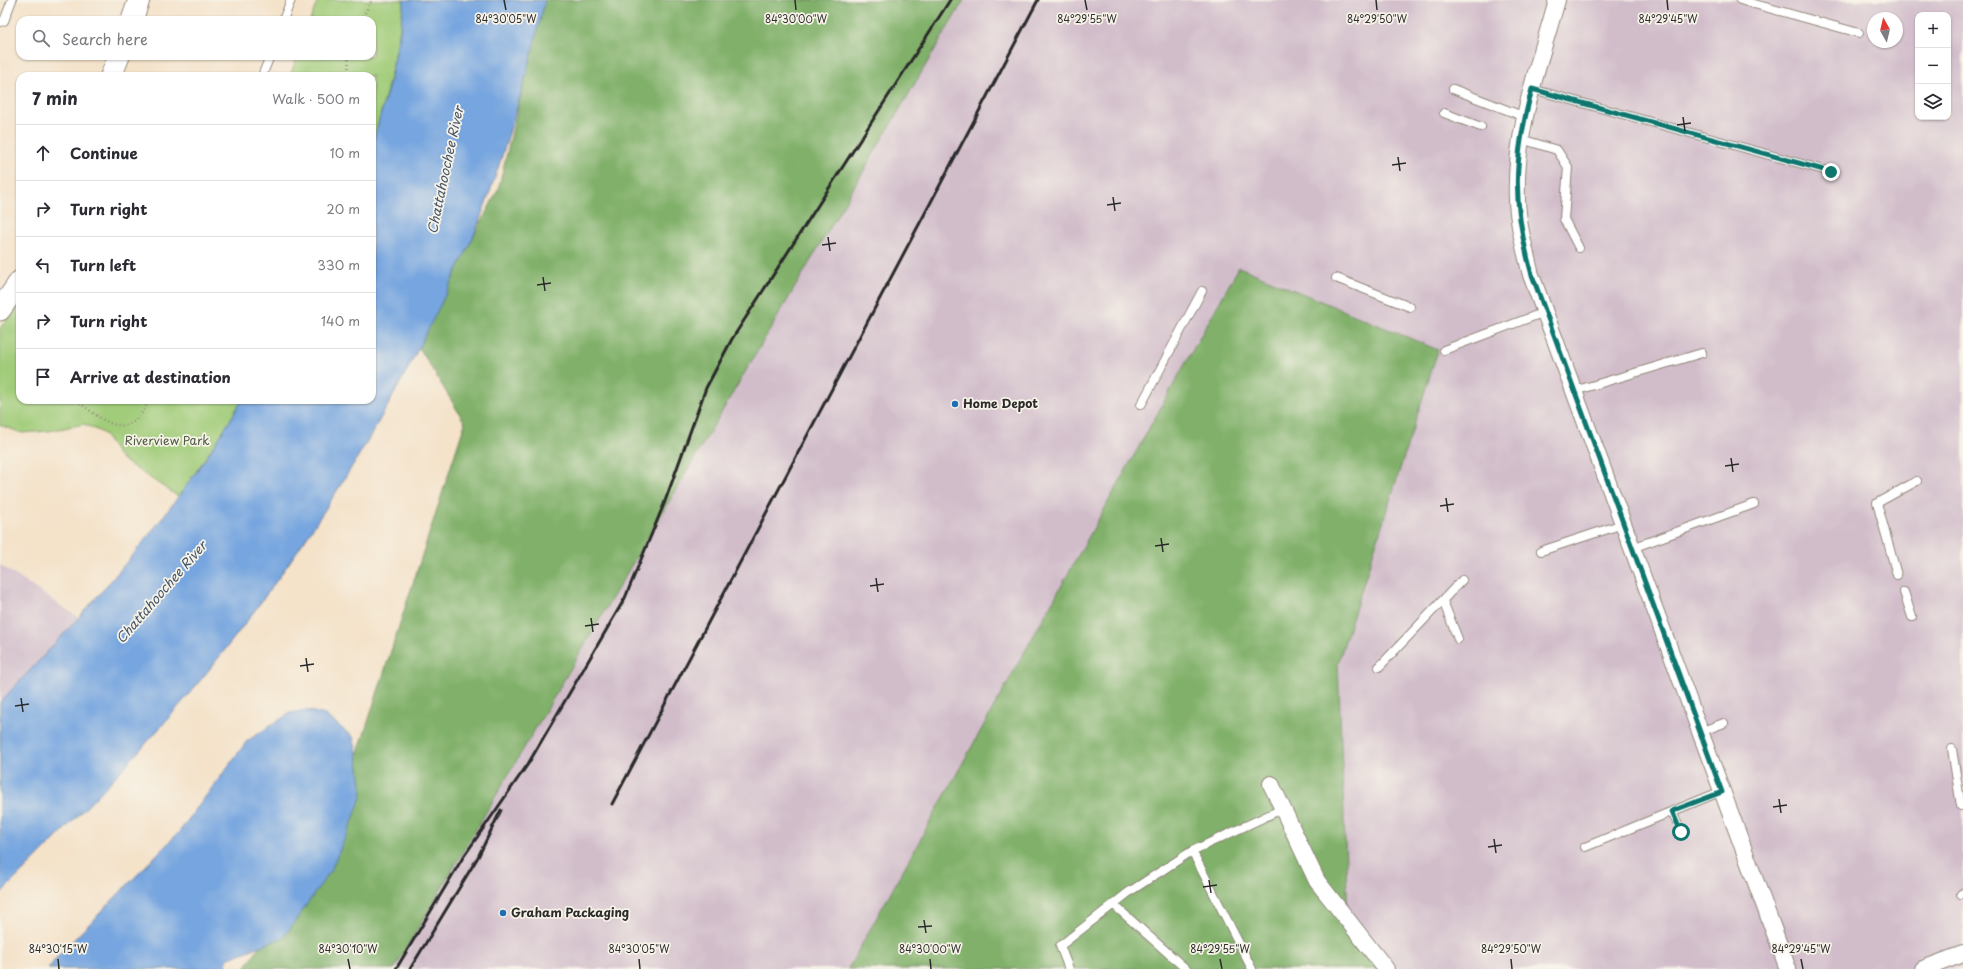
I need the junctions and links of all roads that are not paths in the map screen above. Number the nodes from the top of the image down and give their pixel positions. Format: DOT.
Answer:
graph roads {
  1 [pos="12,0"];
  2 [pos="139,0"];
  3 [pos="291,0"];
  4 [pos="1557,0"];
  5 [pos="1740,0"];
  6 [pos="133,16"];
  7 [pos="285,16"];
  8 [pos="0,22"];
  9 [pos="1859,33"];
  10 [pos="117,60"];
  11 [pos="268,60"];
  12 [pos="113,72"];
  13 [pos="264,72"];
  14 [pos="1453,89"];
  15 [pos="1532,89"];
  16 [pos="1444,113"];
  17 [pos="1525,117"];
  18 [pos="1481,127"];
  19 [pos="1521,139"];
  20 [pos="1831,172"];
  21 [pos="1578,248"];
  22 [pos="1336,278"];
  23 [pos="16,287"];
  24 [pos="1202,291"];
  25 [pos="1410,307"];
  26 [pos="0,310"];
  27 [pos="1545,312"];
  28 [pos="1444,350"];
  29 [pos="1702,353"];
  30 [pos="1574,391"];
  31 [pos="1141,405"];
  32 [pos="1917,481"];
  33 [pos="1754,504"];
  34 [pos="1623,524"];
  35 [pos="1632,548"];
  36 [pos="1541,551"];
  37 [pos="1897,575"];
  38 [pos="1462,580"];
  39 [pos="1904,592"];
  40 [pos="1443,601"];
  41 [pos="1912,617"];
  42 [pos="1458,639"];
  43 [pos="1379,667"];
  44 [pos="1724,723"];
  45 [pos="1700,732"];
  46 [pos="1952,749"];
  47 [pos="1271,784"];
  48 [pos="1722,792"];
  49 [pos="1961,806"];
  50 [pos="1284,807"];
  51 [pos="1672,811"];
  52 [pos="1681,832"];
  53 [pos="1585,847"];
  54 [pos="1192,851"];
  55 [pos="1114,905"];
  56 [pos="1963,954"];
  57 [pos="1069,969"];
  58 [pos="1186,969"];
  59 [pos="1252,969"];
  60 [pos="1386,969"];
  61 [pos="1788,969"];
  62 [pos="1922,969"];
  1 -- 8 [label="lane"];
  2 -- 6 [label="street"];
  3 -- 7 [label="lane"];
  4 -- 15 [label="street"];
  5 -- 9 [label="lane"];
  10 -- 12 [label="street"];
  11 -- 13 [label="lane"];
  14 -- 17 [label="lane"];
  15 -- 17 [label="street"];
  15 -- 20 [label="lane"];
  16 -- 18 [label="lane"];
  17 -- 19 [label="street"];
  19 -- 21 [label="lane"];
  19 -- 27 [label="street"];
  22 -- 25 [label="lane"];
  23 -- 26 [label="street"];
  24 -- 31 [label="lane"];
  27 -- 28 [label="lane"];
  27 -- 30 [label="street"];
  29 -- 30 [label="lane"];
  30 -- 34 [label="street"];
  32 -- 37 [label="lane"];
  33 -- 35 [label="lane"];
  34 -- 35 [label="street"];
  34 -- 36 [label="lane"];
  35 -- 45 [label="street"];
  38 -- 40 [label="lane"];
  39 -- 41 [label="lane"];
  40 -- 42 [label="lane"];
  40 -- 43 [label="lane"];
  44 -- 45 [label="lane"];
  45 -- 48 [label="street"];
  46 -- 49 [label="lane"];
  47 -- 50 [label="street"];
  48 -- 51 [label="lane"];
  48 -- 61 [label="street"];
  50 -- 54 [label="lane"];
  50 -- 60 [label="street"];
  51 -- 52 [label="lane"];
  51 -- 53 [label="lane"];
  54 -- 55 [label="lane"];
  54 -- 59 [label="lane"];
  55 -- 57 [label="lane"];
  55 -- 58 [label="lane"];
  56 -- 62 [label="street"];
}
